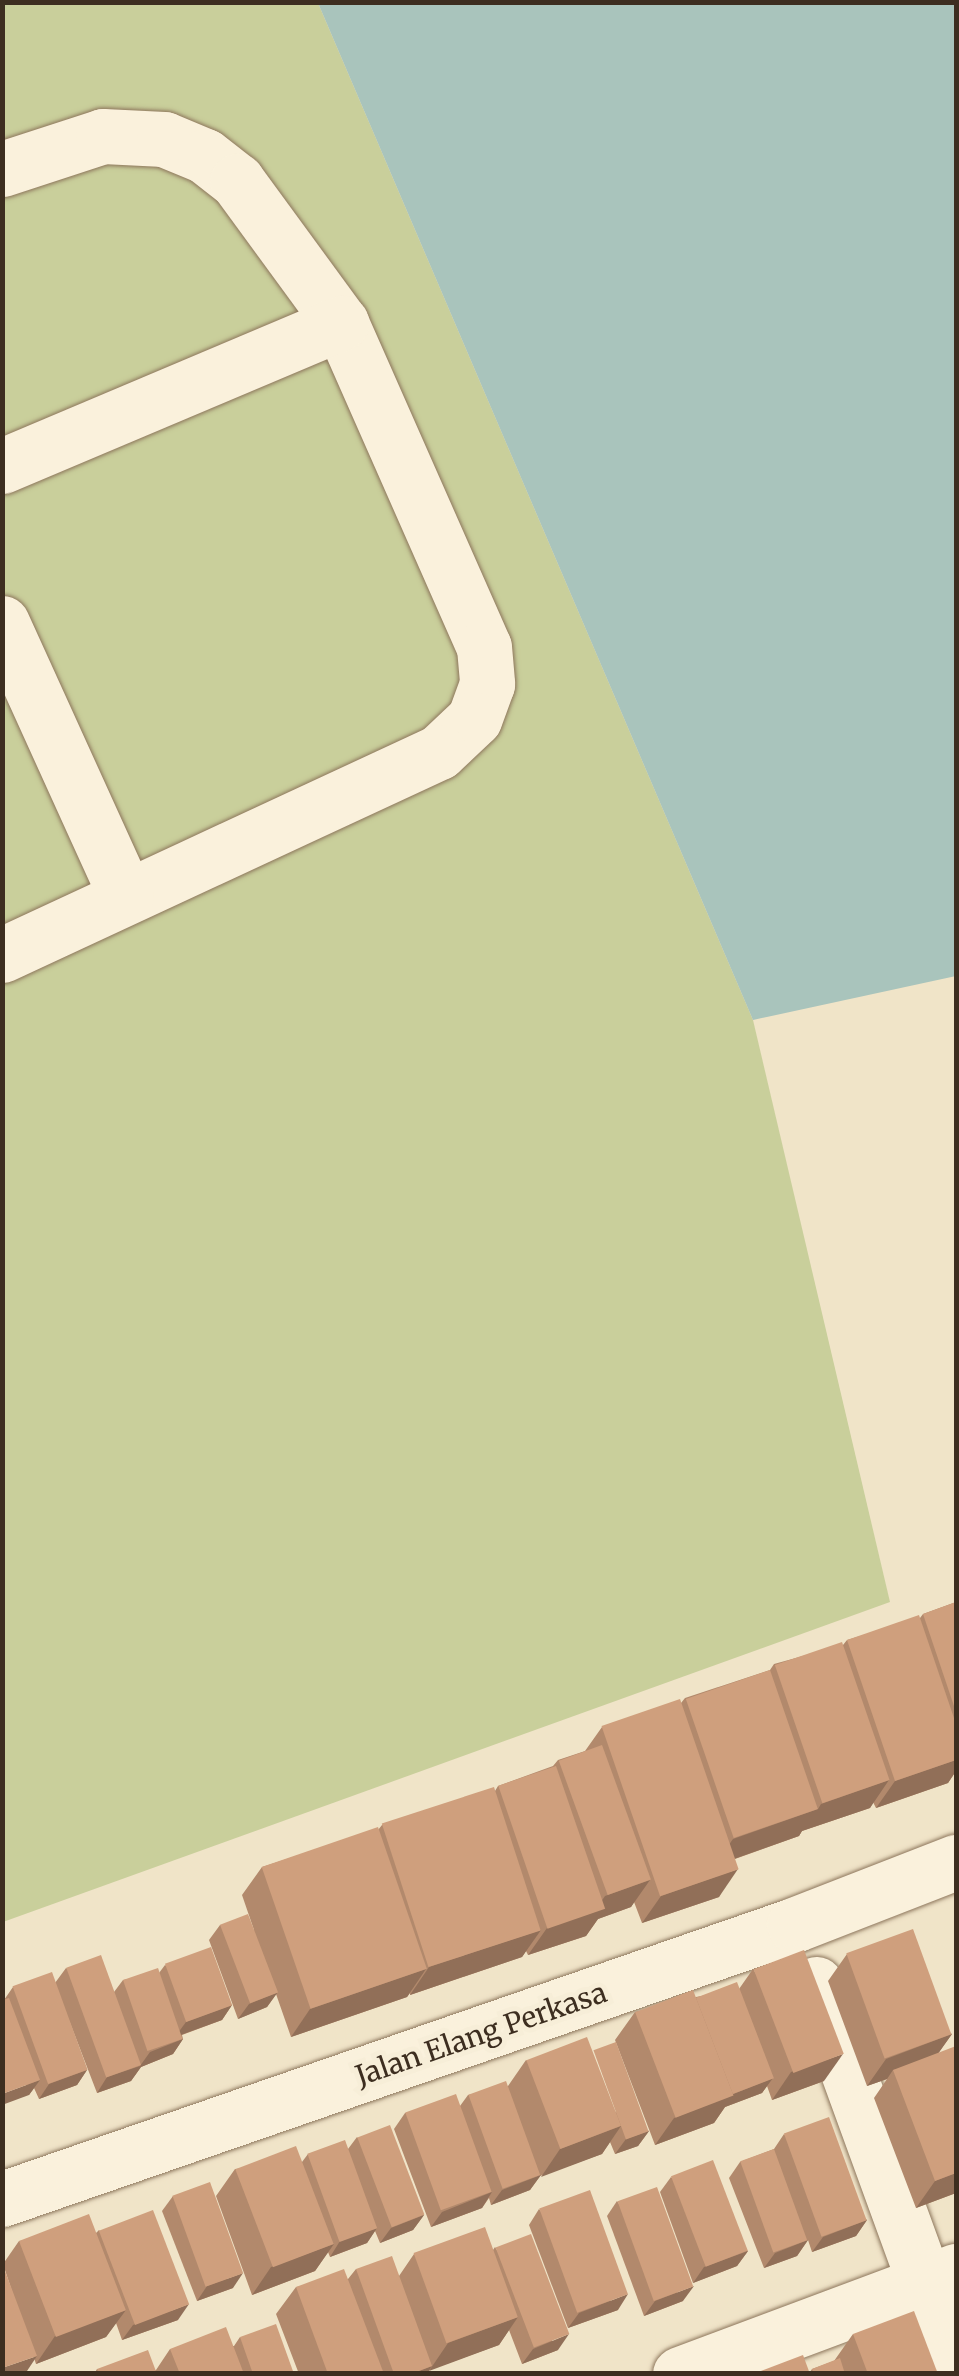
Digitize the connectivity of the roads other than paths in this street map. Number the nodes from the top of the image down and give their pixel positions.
1 (2, 168) edge
2 (341, 323) junction
3 (2, 466) edge
4 (2, 623) edge
5 (126, 896) junction
6 (2, 955) edge
7 (956, 1862) edge
8 (794, 1925) junction
9 (2, 2199) edge
10 (941, 2276) edge
11 (956, 2369) edge
12 (680, 2374) edge

1 - 2 street
2 - 3 street
2 - 5 street
4 - 5 street
5 - 6 street
7 - 8 street, Jalan Elang Perkasa
8 - 9 street, Jalan Elang Perkasa
8 - 10 street
10 - 11 street
10 - 12 street

